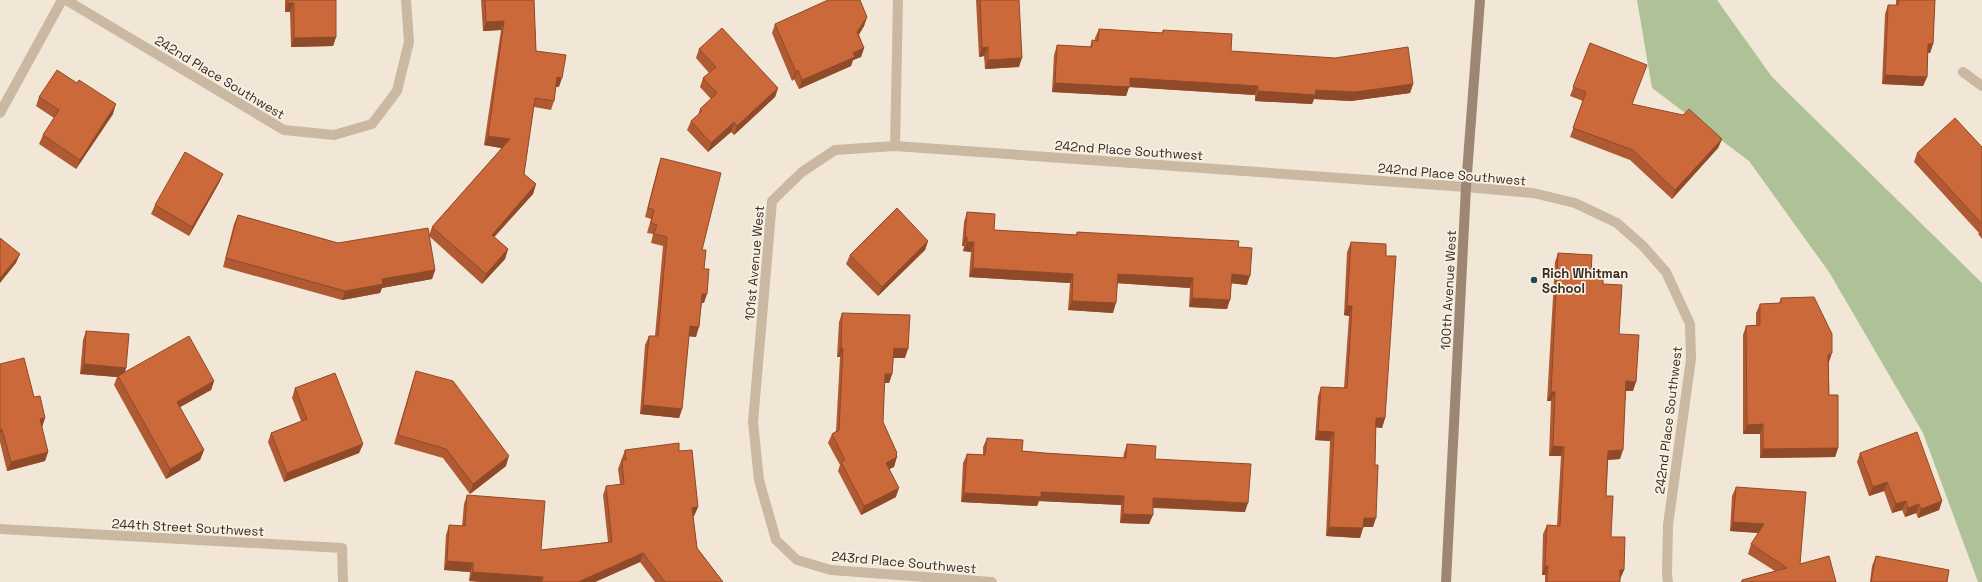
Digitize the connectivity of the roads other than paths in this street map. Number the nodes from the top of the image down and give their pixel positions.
1 (62, 0) edge
2 (66, 0) edge
3 (406, 0) edge
4 (898, 0) edge
5 (1480, 0) edge
6 (1963, 72) dead end
7 (1982, 86) edge
8 (0, 113) edge
9 (895, 146) junction
10 (1466, 187) junction
11 (0, 529) edge
12 (776, 540) joint
13 (343, 582) edge
14 (992, 582) edge
15 (1446, 582) edge
16 (1668, 582) edge

1 - 8 street
2 - 3 street, 242nd Place Southwest
4 - 9 street
5 - 10 main road, 100th Avenue West
6 - 7 street
9 - 10 street, 242nd Place Southwest
9 - 12 street, 101st Avenue West
10 - 15 main road, 100th Avenue West
10 - 16 street, 242nd Place Southwest
11 - 13 street, 244th Street Southwest
12 - 14 street, 243rd Place Southwest

